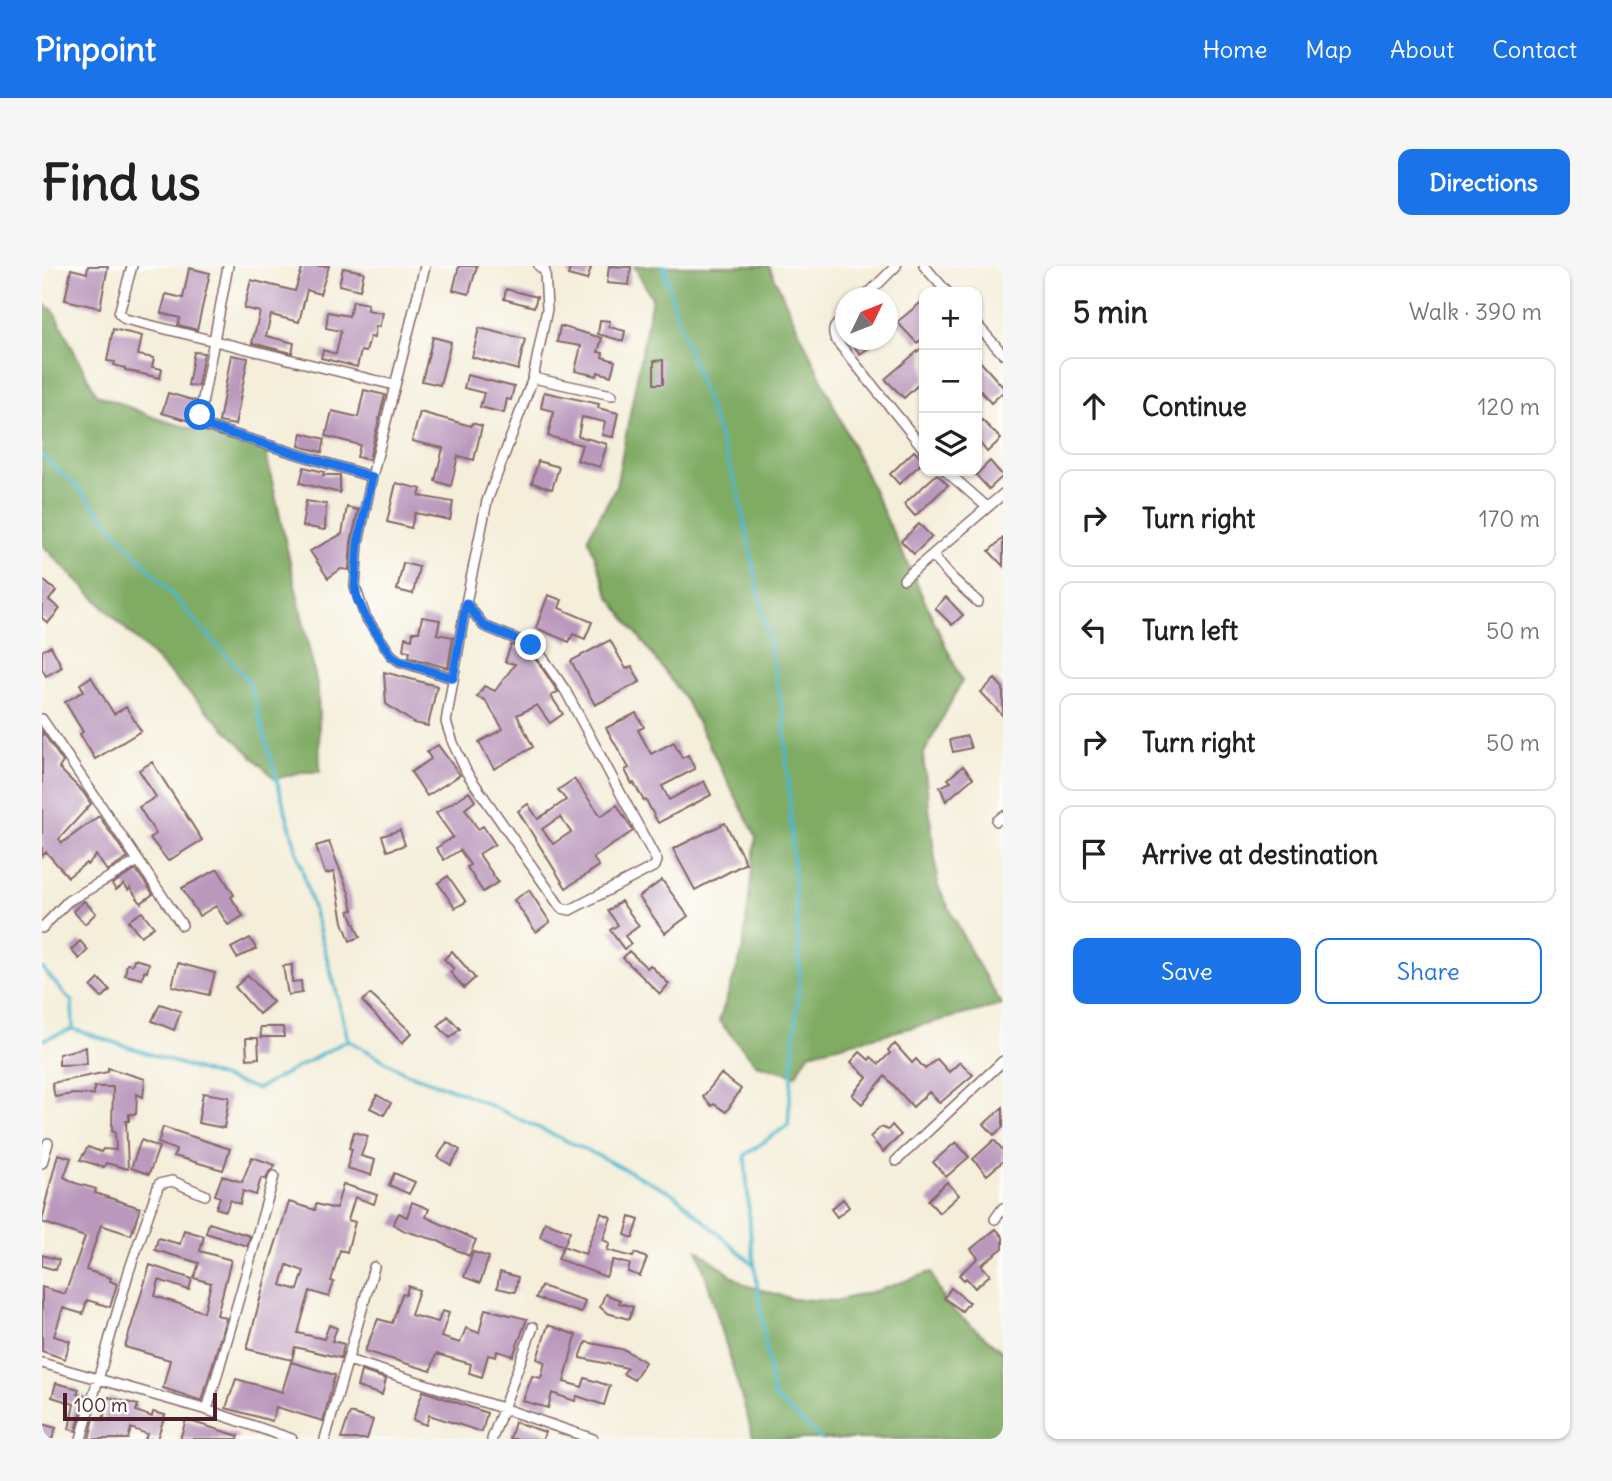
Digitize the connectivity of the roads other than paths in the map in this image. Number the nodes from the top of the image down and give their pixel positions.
1 (132, 266) edge
2 (228, 266) edge
3 (425, 266) edge
4 (539, 266) edge
5 (896, 266) edge
6 (924, 266) edge
7 (875, 287) edge
8 (943, 287) edge
9 (982, 331) edge
10 (213, 342) junction
11 (844, 350) edge
12 (1003, 354) edge
13 (533, 378) junction
14 (394, 385) junction
15 (612, 395) dead end
16 (919, 443) edge
17 (952, 476) edge
18 (372, 477) junction
19 (1003, 494) edge
20 (987, 507) junction
21 (932, 555) junction
22 (905, 579) dead end
23 (978, 602) dead end
24 (466, 603) junction
25 (453, 678) junction
26 (42, 719) edge
27 (138, 861) junction
28 (181, 925) dead end
29 (42, 928) edge
30 (1003, 1061) edge
31 (48, 1143) dead end
32 (896, 1161) dead end
33 (42, 1163) edge
34 (274, 1176) dead end
35 (205, 1195) dead end
36 (1003, 1208) edge
37 (995, 1219) dead end
38 (374, 1267) dead end
39 (533, 1327) dead end
40 (348, 1360) junction
41 (42, 1363) edge
42 (97, 1380) junction
43 (502, 1408) junction
44 (207, 1410) junction
45 (81, 1439) edge
46 (292, 1439) edge
47 (325, 1439) edge
48 (492, 1439) edge
49 (593, 1439) edge

1 - 10 street
2 - 10 street
3 - 14 street
4 - 13 street
5 - 7 street
6 - 8 street
9 - 12 street
10 - 14 street
10 - 18 street
11 - 16 street
13 - 15 street
13 - 24 street
14 - 18 street
17 - 20 street
18 - 25 street
19 - 20 street
20 - 21 street
21 - 22 street
21 - 23 street
24 - 25 street
24 - 25 street
26 - 27 street
27 - 28 street
27 - 29 street
30 - 32 street
31 - 33 street
34 - 44 street
35 - 42 street
36 - 37 street
38 - 40 street
39 - 43 street
40 - 43 street
40 - 47 street
41 - 42 street
42 - 44 street
42 - 45 street
43 - 48 street
43 - 49 street
44 - 46 street

